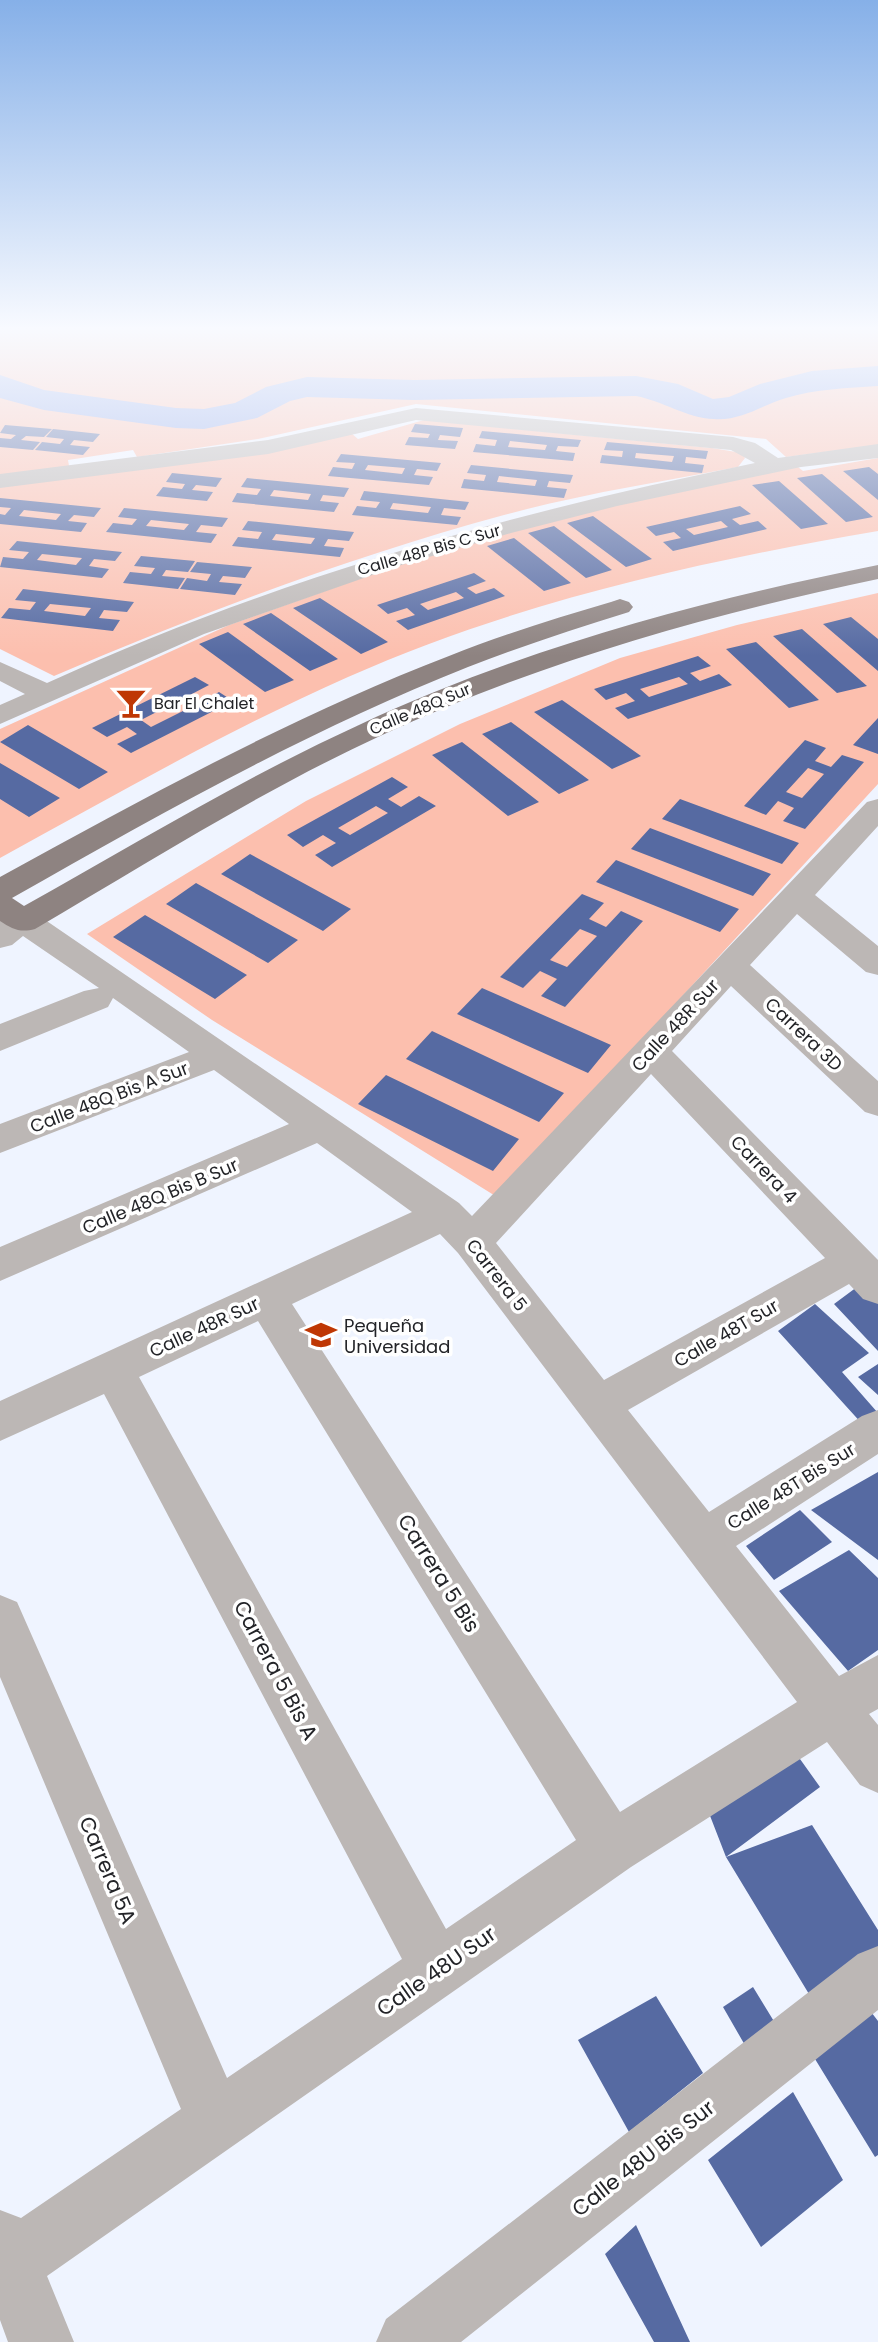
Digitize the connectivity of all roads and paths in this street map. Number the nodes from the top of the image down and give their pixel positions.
1 (310, 437) edge
2 (666, 437) edge
3 (878, 451) edge
4 (776, 467) junction
5 (0, 481) edge
6 (878, 549) edge
7 (779, 568) dead end
8 (878, 572) edge
9 (640, 602) dead end
10 (0, 670) edge
11 (47, 694) junction
12 (0, 716) edge
13 (872, 826) edge
14 (0, 891) edge
15 (795, 896) junction
16 (8, 921) edge
17 (878, 964) edge
18 (730, 966) junction
19 (96, 999) dead end
20 (0, 1038) edge
21 (650, 1051) junction
22 (218, 1055) junction
23 (878, 1102) edge
24 (320, 1126) junction
25 (0, 1139) edge
26 (459, 1228) junction
27 (0, 1265) edge
28 (866, 1274) edge
29 (266, 1298) junction
30 (113, 1370) junction
31 (598, 1405) junction
32 (0, 1422) edge
33 (878, 1430) edge
34 (704, 1541) junction
35 (0, 1619) edge
36 (855, 1694) edge
37 (878, 1767) edge
38 (612, 1848) junction
39 (438, 1970) junction
40 (878, 1974) edge
41 (216, 2122) junction
42 (3, 2258) edge
43 (41, 2342) edge
44 (409, 2342) edge

1 - 5 street
2 - 4 street
3 - 4 street, Calle 48P Bis C Sur
4 - 11 street, Calle 48P Bis C Sur
6 - 7 main road
8 - 16 main road, Calle 48Q Sur
9 - 14 main road, Calle 48Q Sur
10 - 11 street
11 - 12 street, Calle 48P Bis C Sur
13 - 15 street, Calle 48R Sur
15 - 17 street
15 - 18 street, Calle 48R Sur
16 - 22 street, Carrera 5
18 - 21 street, Calle 48R Sur
18 - 23 street, Carrera 3D
19 - 20 street
21 - 26 street, Calle 48R Sur
21 - 28 street, Carrera 4
22 - 24 street, Carrera 5
22 - 25 street, Calle 48Q Bis A Sur
24 - 26 street, Carrera 5
24 - 27 street, Calle 48Q Bis B Sur
26 - 29 street, Calle 48R Sur
26 - 31 street, Carrera 5
28 - 31 street, Calle 48T Sur
29 - 30 street, Calle 48R Sur
29 - 38 street, Carrera 5 Bis
30 - 32 street, Calle 48R Sur
30 - 39 street, Carrera 5 Bis A
31 - 34 street, Carrera 5
33 - 34 street, Calle 48T Bis Sur
34 - 36 street, Carrera 5
35 - 41 street, Carrera 5A
36 - 37 street, Carrera 5
36 - 38 street, Calle 48U Sur
38 - 39 street, Calle 48U Sur
39 - 41 street, Calle 48U Sur
40 - 44 street, Calle 48U Bis Sur
41 - 42 street, Calle 48U Sur
42 - 43 street

